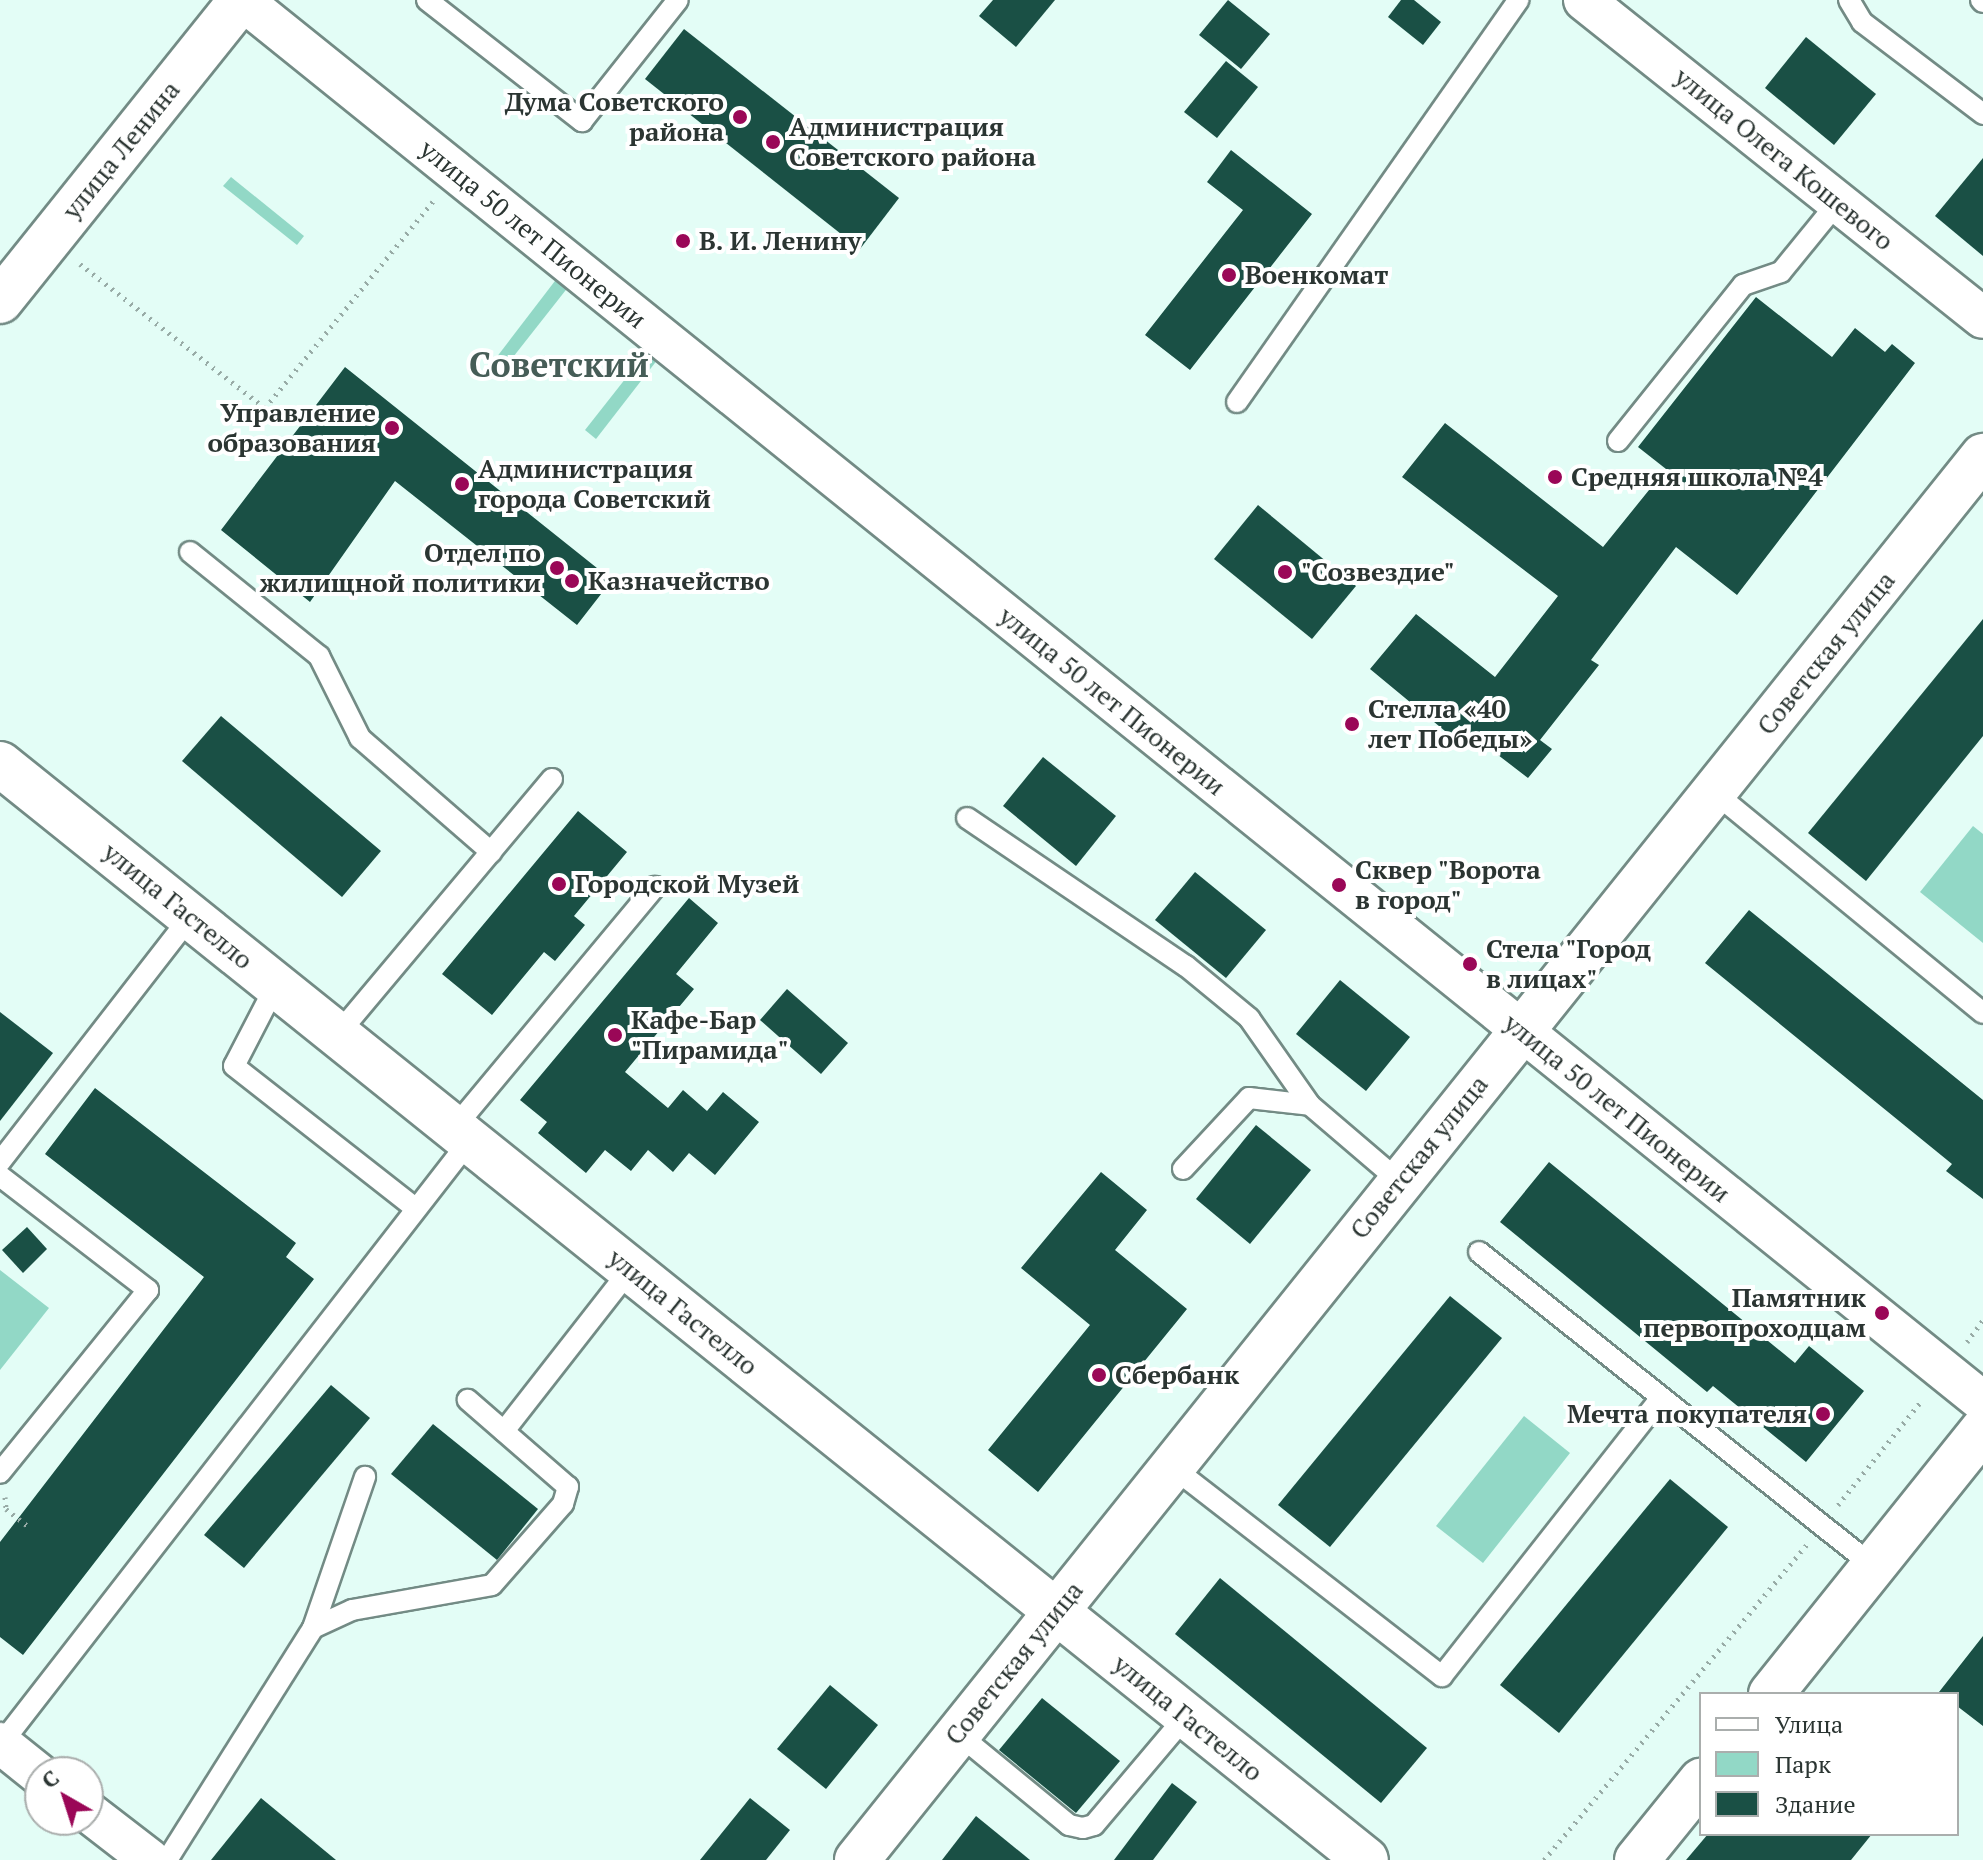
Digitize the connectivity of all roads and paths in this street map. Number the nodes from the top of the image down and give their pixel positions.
1 (242, 0) edge
2 (427, 0) edge
3 (678, 0) edge
4 (1519, 0) edge
5 (1584, 0) edge
6 (1849, 0) edge
7 (1983, 114) edge
8 (456, 172) junction
9 (1838, 202) junction
10 (48, 241) junction
11 (4, 288) edge
12 (1983, 318) edge
13 (1237, 402) dead end
14 (1618, 441) dead end
15 (1981, 463) edge
16 (190, 552) dead end
17 (0, 764) edge
18 (552, 779) dead end
19 (1714, 792) junction
20 (967, 818) dead end
21 (491, 852) junction
22 (655, 887) dead end
23 (191, 916) junction
24 (276, 985) junction
25 (1981, 1008) edge
26 (1522, 1032) junction
27 (338, 1034) junction
28 (1310, 1105) junction
29 (462, 1134) junction
30 (0, 1162) edge
31 (1183, 1169) dead end
32 (0, 1176) edge
33 (1399, 1181) junction
34 (415, 1208) junction
35 (1479, 1252) dead end
36 (630, 1270) junction
37 (1983, 1320) edge
38 (1945, 1371) junction
39 (1661, 1398) junction
40 (468, 1400) dead end
41 (1983, 1402) edge
42 (1983, 1429) edge
43 (504, 1431) junction
44 (1171, 1466) junction
45 (2, 1474) edge
46 (365, 1477) dead end
47 (1822, 1526) junction
48 (29, 1527) dead end
49 (1873, 1566) junction
50 (1055, 1611) junction
51 (313, 1628) junction
52 (1773, 1692) edge
53 (1186, 1716) junction
54 (957, 1733) junction
55 (0, 1744) edge
56 (24, 1763) edge
57 (1699, 1783) edge
58 (104, 1824) edge
59 (150, 1860) edge
60 (167, 1860) edge
61 (857, 1860) edge
62 (1366, 1860) edge
63 (1544, 1860) edge
64 (1637, 1860) edge

1 - 8 street, улица 50 лет Пионерии
1 - 10 main road, улица Ленина
2 - 3 lane
4 - 13 lane
5 - 9 street, улица Олега Кошевого
6 - 7 lane
8 - 10 path
8 - 26 street, улица 50 лет Пионерии
9 - 12 street, улица Олега Кошевого
9 - 14 lane
10 - 11 main road, улица Ленина
15 - 19 main road, Советская улица
16 - 21 lane
17 - 23 main road, улица Гастелло
18 - 21 lane
19 - 25 lane
19 - 26 main road, Советская улица
20 - 28 lane
21 - 27 lane
22 - 29 lane
23 - 24 main road, улица Гастелло
23 - 30 lane
24 - 27 main road, улица Гастелло
24 - 34 lane
26 - 33 main road, Советская улица
26 - 38 street, улица 50 лет Пионерии
27 - 29 main road, улица Гастелло
28 - 31 lane
28 - 33 lane
29 - 34 lane
29 - 36 main road, улица Гастелло
32 - 45 lane
33 - 44 main road, Советская улица
34 - 55 lane
35 - 39 lane
36 - 43 lane
36 - 50 main road, улица Гастелло
37 - 38 path
38 - 41 street, улица 50 лет Пионерии
38 - 47 path
39 - 44 lane
39 - 47 lane
40 - 43 lane
42 - 49 main road
43 - 51 lane
44 - 50 main road, Советская улица
45 - 48 path
46 - 51 lane
47 - 49 lane
47 - 63 path
49 - 52 main road
50 - 53 main road, улица Гастелло
50 - 54 main road, Советская улица
51 - 60 lane
53 - 54 lane
53 - 62 main road, улица Гастелло
54 - 61 main road, Советская улица
55 - 56 street
57 - 64 main road
58 - 59 street

